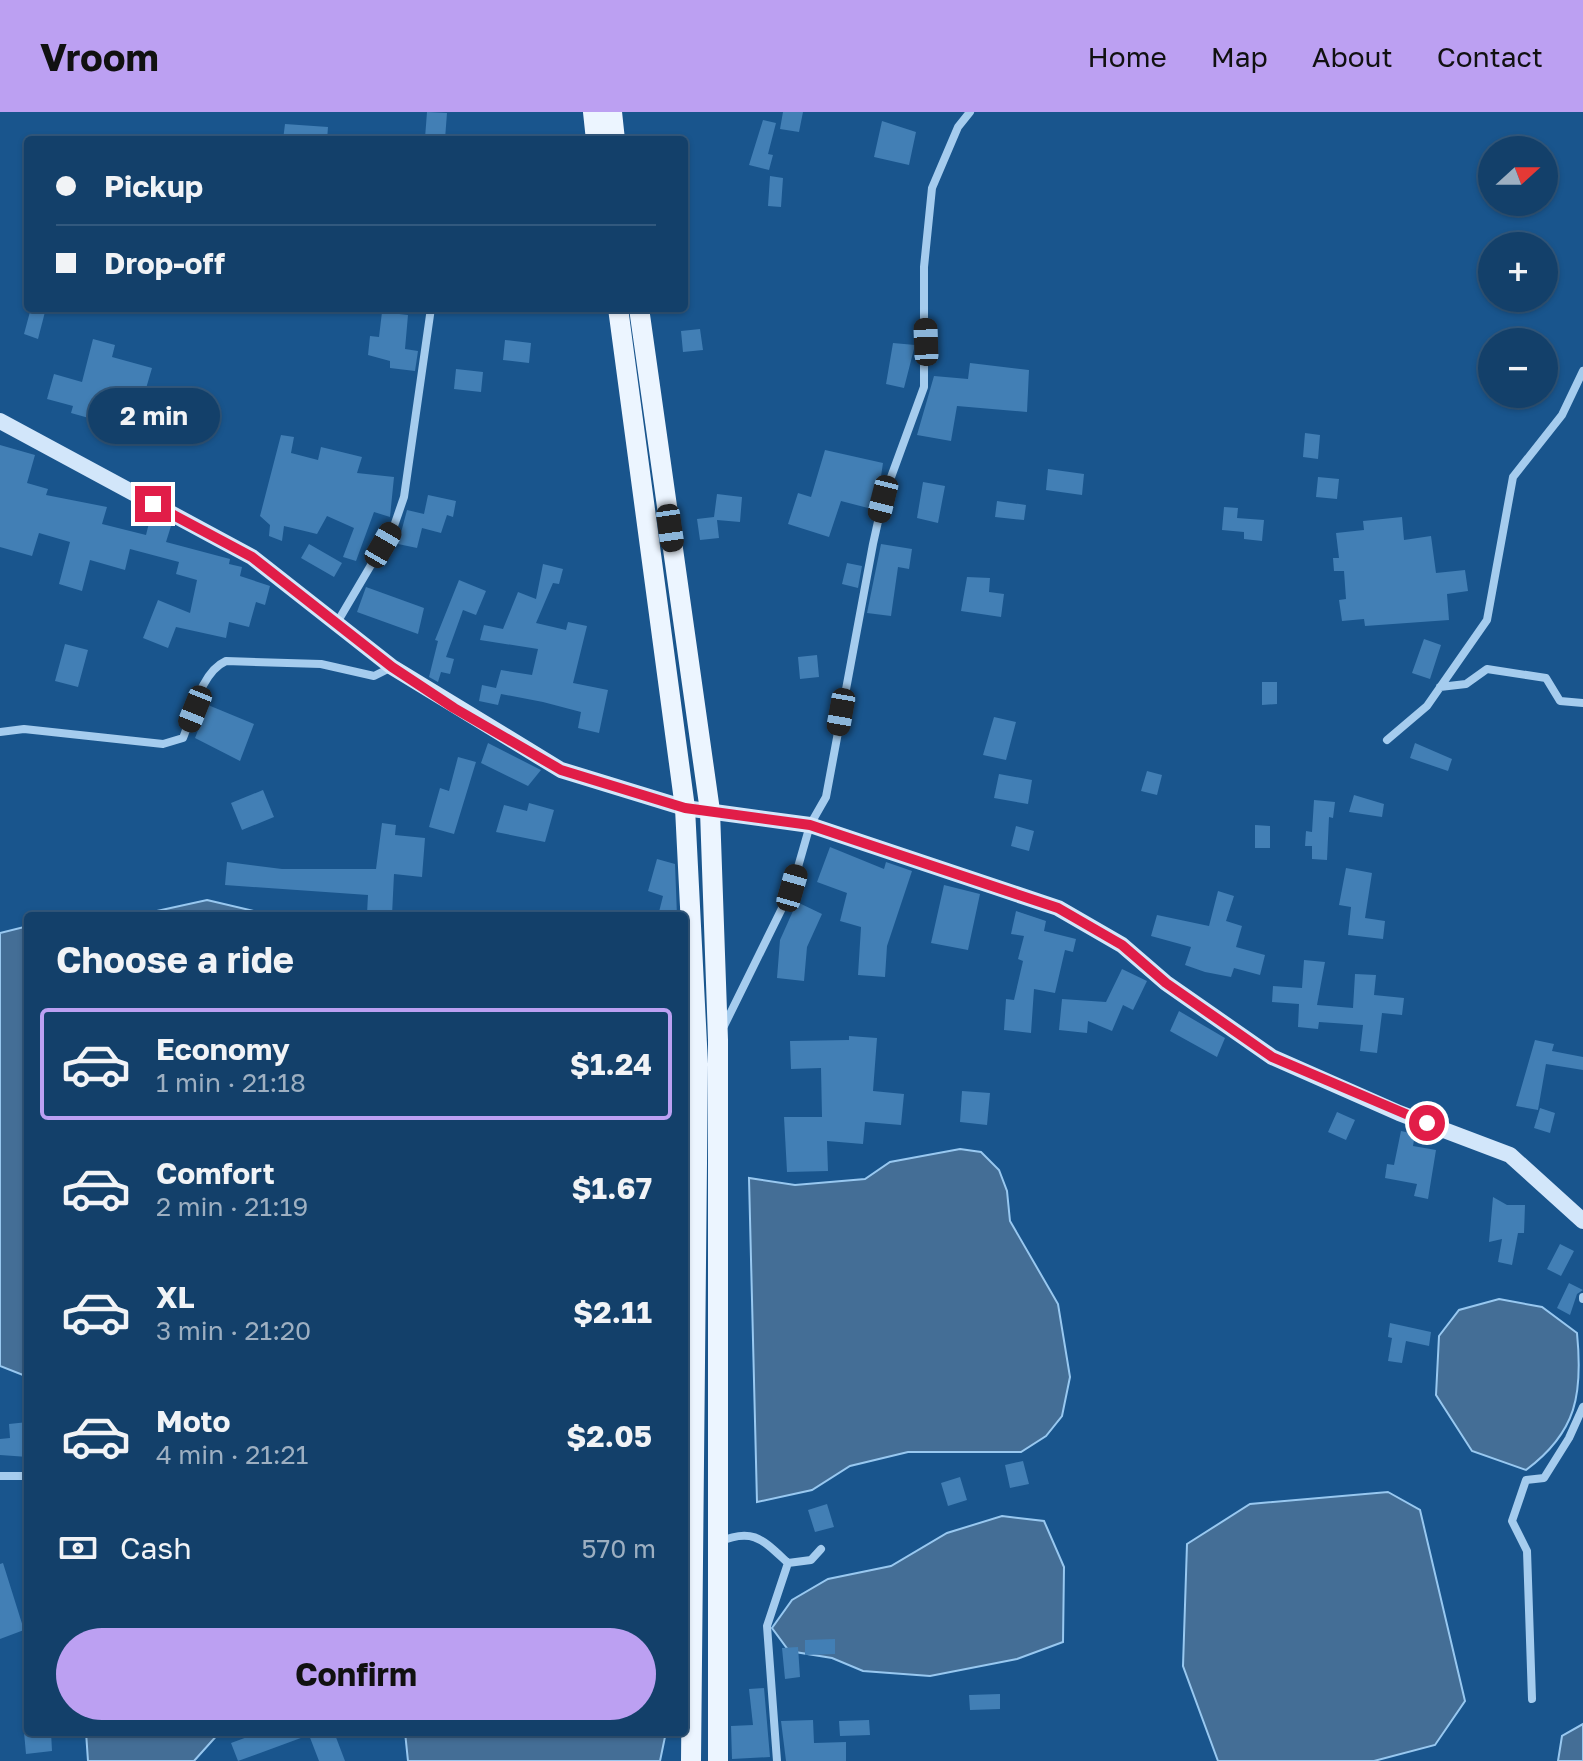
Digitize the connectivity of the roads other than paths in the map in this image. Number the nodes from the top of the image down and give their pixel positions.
1 (593, 112) edge
2 (612, 112) edge
3 (970, 112) edge
4 (596, 136) edge
5 (615, 136) edge
6 (430, 312) edge
7 (619, 312) edge
8 (640, 312) edge
9 (1583, 371) edge
10 (0, 421) edge
11 (338, 621) junction
12 (392, 667) junction
13 (1440, 687) junction
14 (1583, 703) edge
15 (0, 732) edge
16 (1387, 740) dead end
17 (685, 808) junction
18 (710, 811) junction
19 (810, 825) junction
20 (718, 1040) junction
21 (718, 1098) junction
22 (690, 1109) edge
23 (1583, 1221) edge
24 (1583, 1407) edge
25 (0, 1476) edge
26 (24, 1476) edge
27 (688, 1521) edge
28 (717, 1542) junction
29 (821, 1549) dead end
30 (788, 1563) junction
31 (1532, 1699) dead end
32 (691, 1761) edge
33 (718, 1761) edge
34 (777, 1761) edge

1 - 4 main road
2 - 5 main road
3 - 19 street
6 - 11 street
7 - 17 main road
8 - 18 main road
9 - 13 street
10 - 11 main road
11 - 12 main road
12 - 15 street
12 - 17 main road
13 - 14 street
13 - 16 street
17 - 18 main road
17 - 22 main road
18 - 19 main road
18 - 20 main road
19 - 20 street
19 - 23 main road
20 - 21 main road
21 - 22 street
21 - 28 main road
22 - 27 main road
24 - 31 street
25 - 26 street
27 - 32 main road
28 - 30 street
28 - 33 main road
29 - 30 street
30 - 34 street

